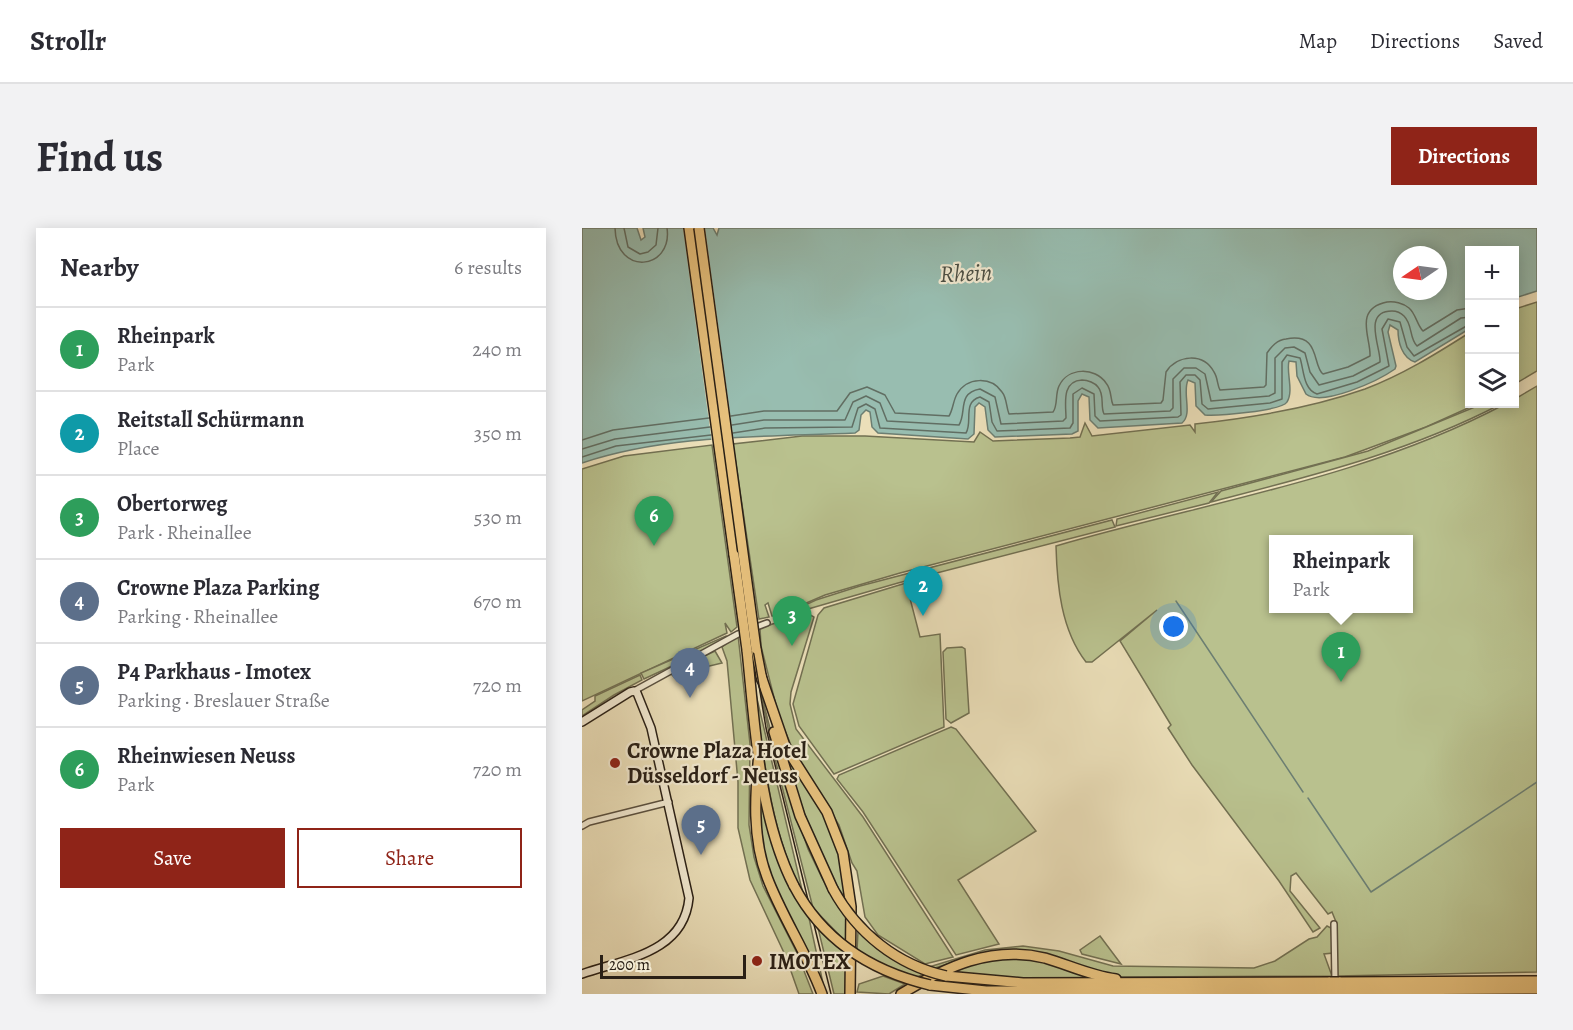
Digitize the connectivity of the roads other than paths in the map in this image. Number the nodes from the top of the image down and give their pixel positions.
1 (689, 228) edge
2 (699, 228) edge
3 (767, 623) dead end
4 (751, 649) junction
5 (761, 676) junction
6 (634, 691) junction
7 (582, 722) edge
8 (759, 753) junction
9 (669, 802) junction
10 (582, 826) edge
11 (1334, 924) dead end
12 (582, 974) edge
13 (1537, 981) edge
14 (850, 983) junction
15 (1139, 983) junction
16 (1335, 988) edge
17 (1537, 988) edge
18 (821, 993) edge
19 (1125, 993) edge
20 (850, 994) edge
21 (855, 994) edge
22 (901, 994) edge

1 - 4 highway, bridge
2 - 4 highway, bridge
3 - 6 street
4 - 5 highway
4 - 8 highway
5 - 14 highway
5 - 15 highway, bridge
6 - 7 street
6 - 9 street
8 - 18 highway
8 - 19 highway, bridge
9 - 10 street
9 - 12 street
11 - 16 street
13 - 16 highway
14 - 20 highway
14 - 21 highway
15 - 16 highway
15 - 22 highway
16 - 17 highway
16 - 19 highway

